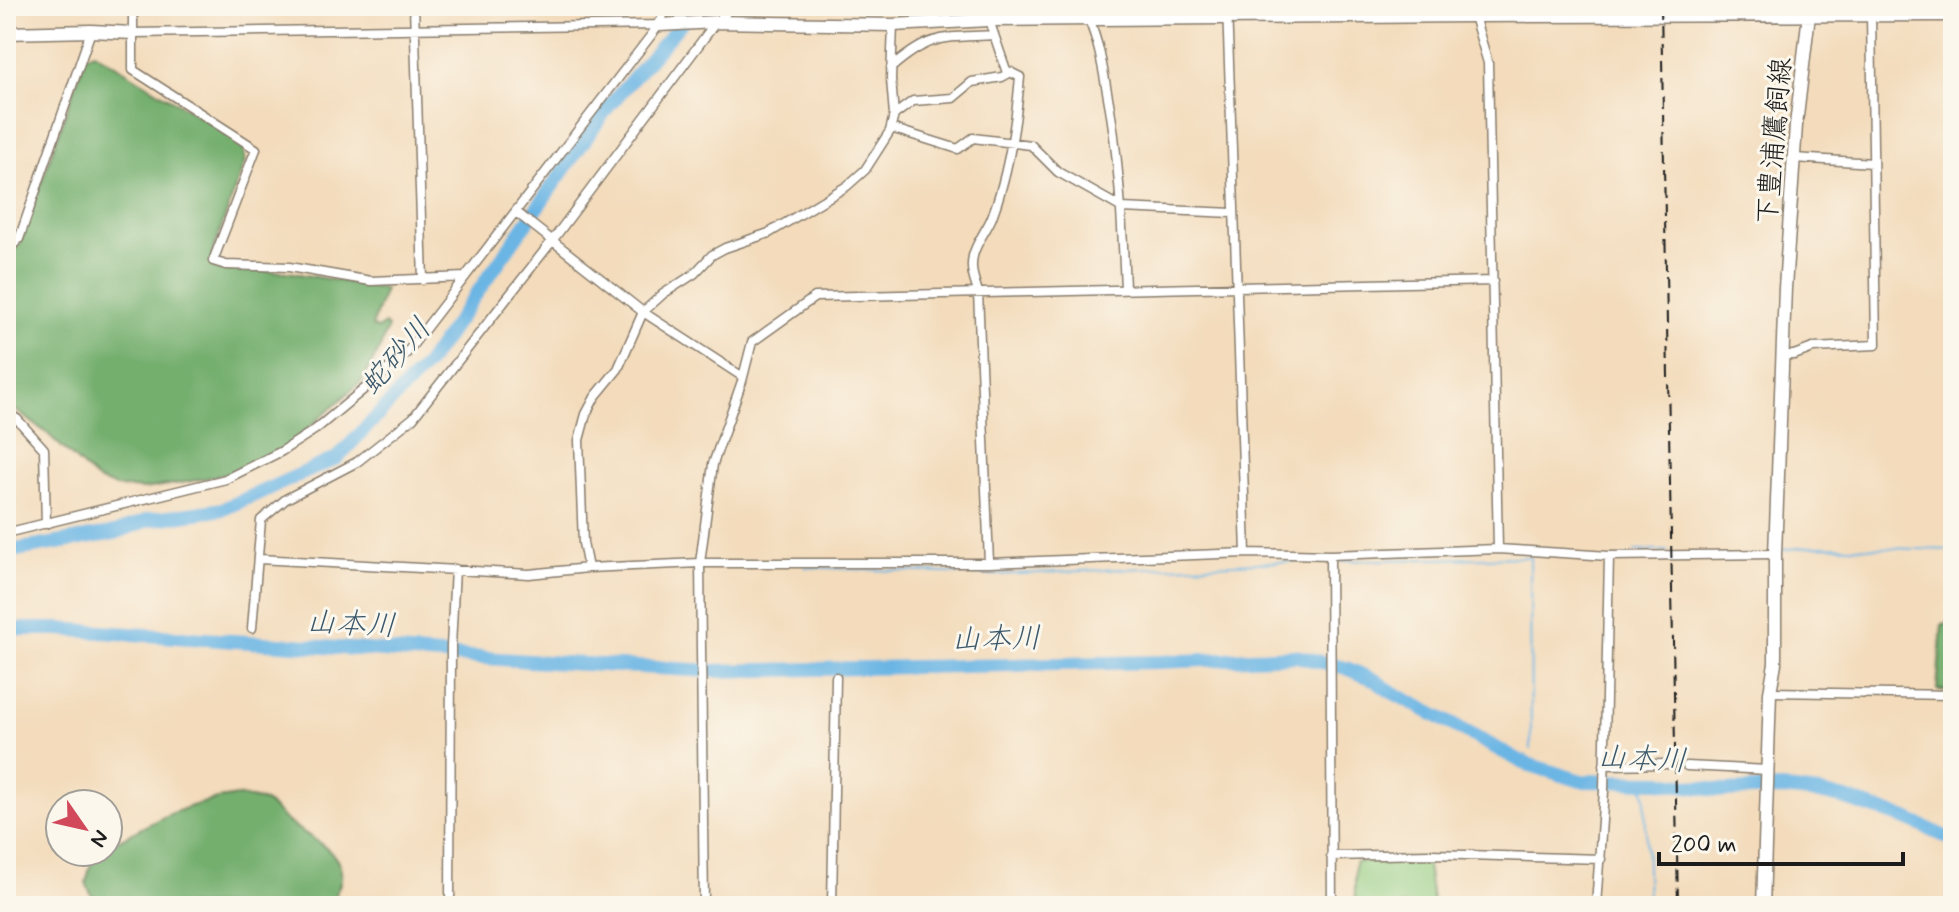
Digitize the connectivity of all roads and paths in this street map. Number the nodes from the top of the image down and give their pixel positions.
1 (133, 6) edge
2 (414, 6) edge
3 (667, 6) edge
4 (733, 6) edge
5 (949, 6) edge
6 (1021, 6) edge
7 (1809, 10) edge
8 (1471, 11) edge
9 (1227, 12) edge
10 (1949, 12) edge
11 (1871, 14) junction
12 (989, 20) junction
13 (1020, 20) junction
14 (1089, 20) junction
15 (716, 22) junction
16 (949, 22) junction
17 (659, 25) junction
18 (893, 25) junction
19 (415, 27) junction
20 (91, 31) junction
21 (6, 33) edge
22 (133, 33) junction
23 (994, 35) junction
24 (937, 38) junction
25 (891, 68) junction
26 (1011, 72) junction
27 (894, 115) junction
28 (891, 128) junction
29 (1011, 143) junction
30 (1794, 158) junction
31 (1873, 163) junction
32 (1122, 208) junction
33 (516, 212) junction
34 (1233, 213) junction
35 (552, 241) junction
36 (6, 252) edge
37 (465, 277) junction
38 (423, 280) junction
39 (1493, 281) junction
40 (1125, 288) junction
41 (1237, 288) junction
42 (978, 292) junction
43 (643, 312) junction
44 (1782, 355) junction
45 (743, 377) junction
46 (6, 412) edge
47 (46, 524) junction
48 (6, 533) edge
49 (1498, 549) junction
50 (1246, 553) junction
51 (1775, 554) junction
52 (1330, 555) junction
53 (1609, 556) junction
54 (259, 559) junction
55 (700, 563) junction
56 (989, 563) junction
57 (588, 568) junction
58 (455, 569) junction
59 (252, 628) dead end
60 (836, 677) dead end
61 (1770, 692) junction
62 (1953, 695) edge
63 (1669, 764) tunnel mouth
64 (1687, 766) tunnel mouth
65 (1604, 767) junction
66 (1767, 774) junction
67 (1331, 856) junction
68 (1601, 859) junction
69 (450, 906) edge
70 (704, 906) edge
71 (832, 906) edge
72 (1332, 906) edge
73 (1596, 906) edge
74 (1763, 906) edge

1 - 22 street
2 - 19 street
3 - 17 street
4 - 15 street
5 - 16 main road
6 - 13 street
7 - 8 main road, 下豊浦鷹飼線
7 - 11 main road
7 - 30 main road, 下豊浦鷹飼線
8 - 9 main road, 下豊浦鷹飼線
8 - 39 street
9 - 14 main road, 下豊浦鷹飼線
9 - 34 street
10 - 11 main road
11 - 31 street
12 - 13 main road, 下豊浦鷹飼線
12 - 16 main road, 下豊浦鷹飼線
12 - 23 street
13 - 14 main road, 下豊浦鷹飼線
14 - 32 street
15 - 17 main road, 下豊浦鷹飼線
15 - 18 main road, 下豊浦鷹飼線
15 - 35 street
16 - 18 main road, 下豊浦鷹飼線
16 - 24 street
17 - 19 street
17 - 33 street
18 - 25 street
19 - 22 street
19 - 38 street
20 - 21 main road
20 - 22 main road
20 - 36 street
22 - 38 street
23 - 24 street
23 - 26 street
24 - 25 street
25 - 27 street
26 - 27 street
26 - 29 street
27 - 28 street
28 - 29 street
28 - 43 street
29 - 32 street
29 - 42 street
30 - 31 street
30 - 44 main road, 下豊浦鷹飼線
31 - 44 street
32 - 34 street
32 - 40 street
33 - 35 street
33 - 37 street
34 - 41 street
35 - 43 street
35 - 54 street
37 - 38 street
37 - 47 street
39 - 41 street
39 - 49 street
40 - 41 street
40 - 42 street
41 - 50 street
42 - 45 street
42 - 56 street
43 - 45 street
43 - 57 street
44 - 51 main road, 下豊浦鷹飼線
45 - 55 street
46 - 47 street
47 - 48 street
49 - 52 street
49 - 53 street
50 - 52 street
50 - 56 street
51 - 53 street
51 - 61 main road, 下豊浦鷹飼線
52 - 67 street
53 - 65 street
54 - 58 street
54 - 59 street
55 - 56 street
55 - 57 street
55 - 70 street
57 - 58 street
58 - 69 street
60 - 71 street
61 - 62 street
61 - 66 main road, 下豊浦鷹飼線
63 - 65 street
64 - 66 street
65 - 68 street
66 - 74 main road, 下豊浦鷹飼線
67 - 68 street
67 - 72 street
68 - 73 street

